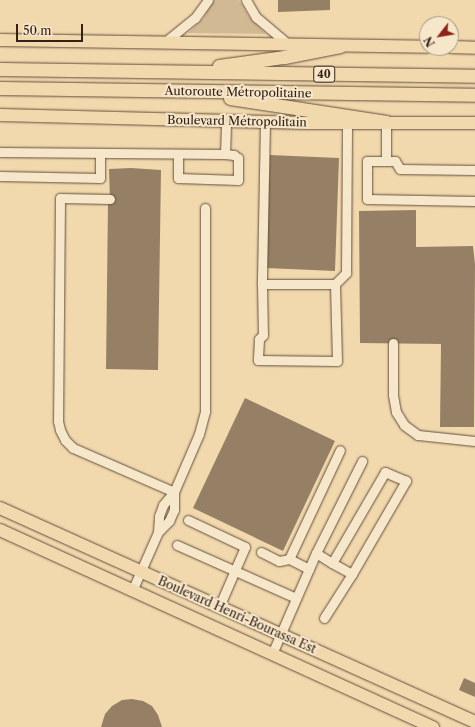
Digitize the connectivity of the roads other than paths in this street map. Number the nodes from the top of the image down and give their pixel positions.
1 (208, 0) edge
2 (246, 0) edge
3 (0, 40) edge
4 (165, 42) junction
5 (288, 44) junction
6 (340, 46) junction
7 (419, 47) edge
8 (459, 47) edge
9 (475, 48) edge
10 (0, 69) edge
11 (173, 72) junction
12 (475, 76) edge
13 (0, 88) edge
14 (177, 91) junction
15 (475, 95) edge
16 (3, 117) edge
17 (226, 121) junction
18 (264, 122) junction
19 (347, 122) junction
20 (386, 122) junction
21 (475, 123) edge
22 (0, 152) edge
23 (100, 153) junction
24 (178, 154) junction
25 (225, 154) junction
26 (386, 161) junction
27 (475, 170) edge
28 (0, 176) edge
29 (110, 199) dead end
30 (475, 201) edge
31 (205, 208) dead end
32 (262, 284) junction
33 (335, 284) junction
34 (393, 343) dead end
35 (475, 441) edge
36 (340, 450) dead end
37 (362, 461) dead end
38 (174, 492) junction
39 (0, 508) edge
40 (188, 520) dead end
41 (0, 530) edge
42 (178, 545) dead end
43 (261, 552) dead end
44 (316, 553) junction
45 (289, 559) junction
46 (332, 563) junction
47 (309, 569) junction
48 (235, 570) junction
49 (140, 572) junction
50 (352, 574) junction
51 (132, 590) junction
52 (296, 598) junction
53 (219, 607) junction
54 (324, 618) dead end
55 (280, 634) junction
56 (272, 654) junction
57 (475, 722) edge
58 (433, 727) edge

1 - 4 street
2 - 5 street
3 - 4 main road
4 - 5 main road
5 - 6 main road
6 - 7 main road
6 - 11 highway
8 - 9 main road
10 - 11 highway, Autoroute Métropolitaine / 40
11 - 12 highway, Autoroute Métropolitaine / 40
13 - 14 highway, Autoroute Métropolitaine / 40
14 - 15 highway, Autoroute Métropolitaine / 40
14 - 20 highway
16 - 17 main road, Boulevard Métropolitain
17 - 18 main road, Boulevard Métropolitain
17 - 25 street
18 - 19 main road, Boulevard Métropolitain
18 - 32 street
19 - 20 main road, Boulevard Métropolitain
19 - 33 street
20 - 21 main road, Boulevard Métropolitain
20 - 26 street
22 - 23 street
23 - 24 street
23 - 28 street
24 - 25 street
24 - 25 street
26 - 27 street
26 - 30 street
29 - 38 street
31 - 38 street
32 - 33 street
32 - 33 street
34 - 35 street
36 - 45 street
37 - 44 street
38 - 49 street
39 - 49 main road, Boulevard Henri-Bourassa Est
40 - 48 street
41 - 51 main road, Boulevard Henri-Bourassa Est
42 - 48 street
43 - 45 street
44 - 46 street
44 - 47 street
45 - 47 street
46 - 50 street
46 - 50 street
47 - 52 street
48 - 52 street
48 - 53 street
49 - 51 street
49 - 53 main road, Boulevard Henri-Bourassa Est
50 - 54 street
51 - 56 main road, Boulevard Henri-Bourassa Est
52 - 55 street
53 - 55 main road, Boulevard Henri-Bourassa Est
55 - 56 street
55 - 57 main road, Boulevard Henri-Bourassa Est
56 - 58 main road, Boulevard Henri-Bourassa Est

